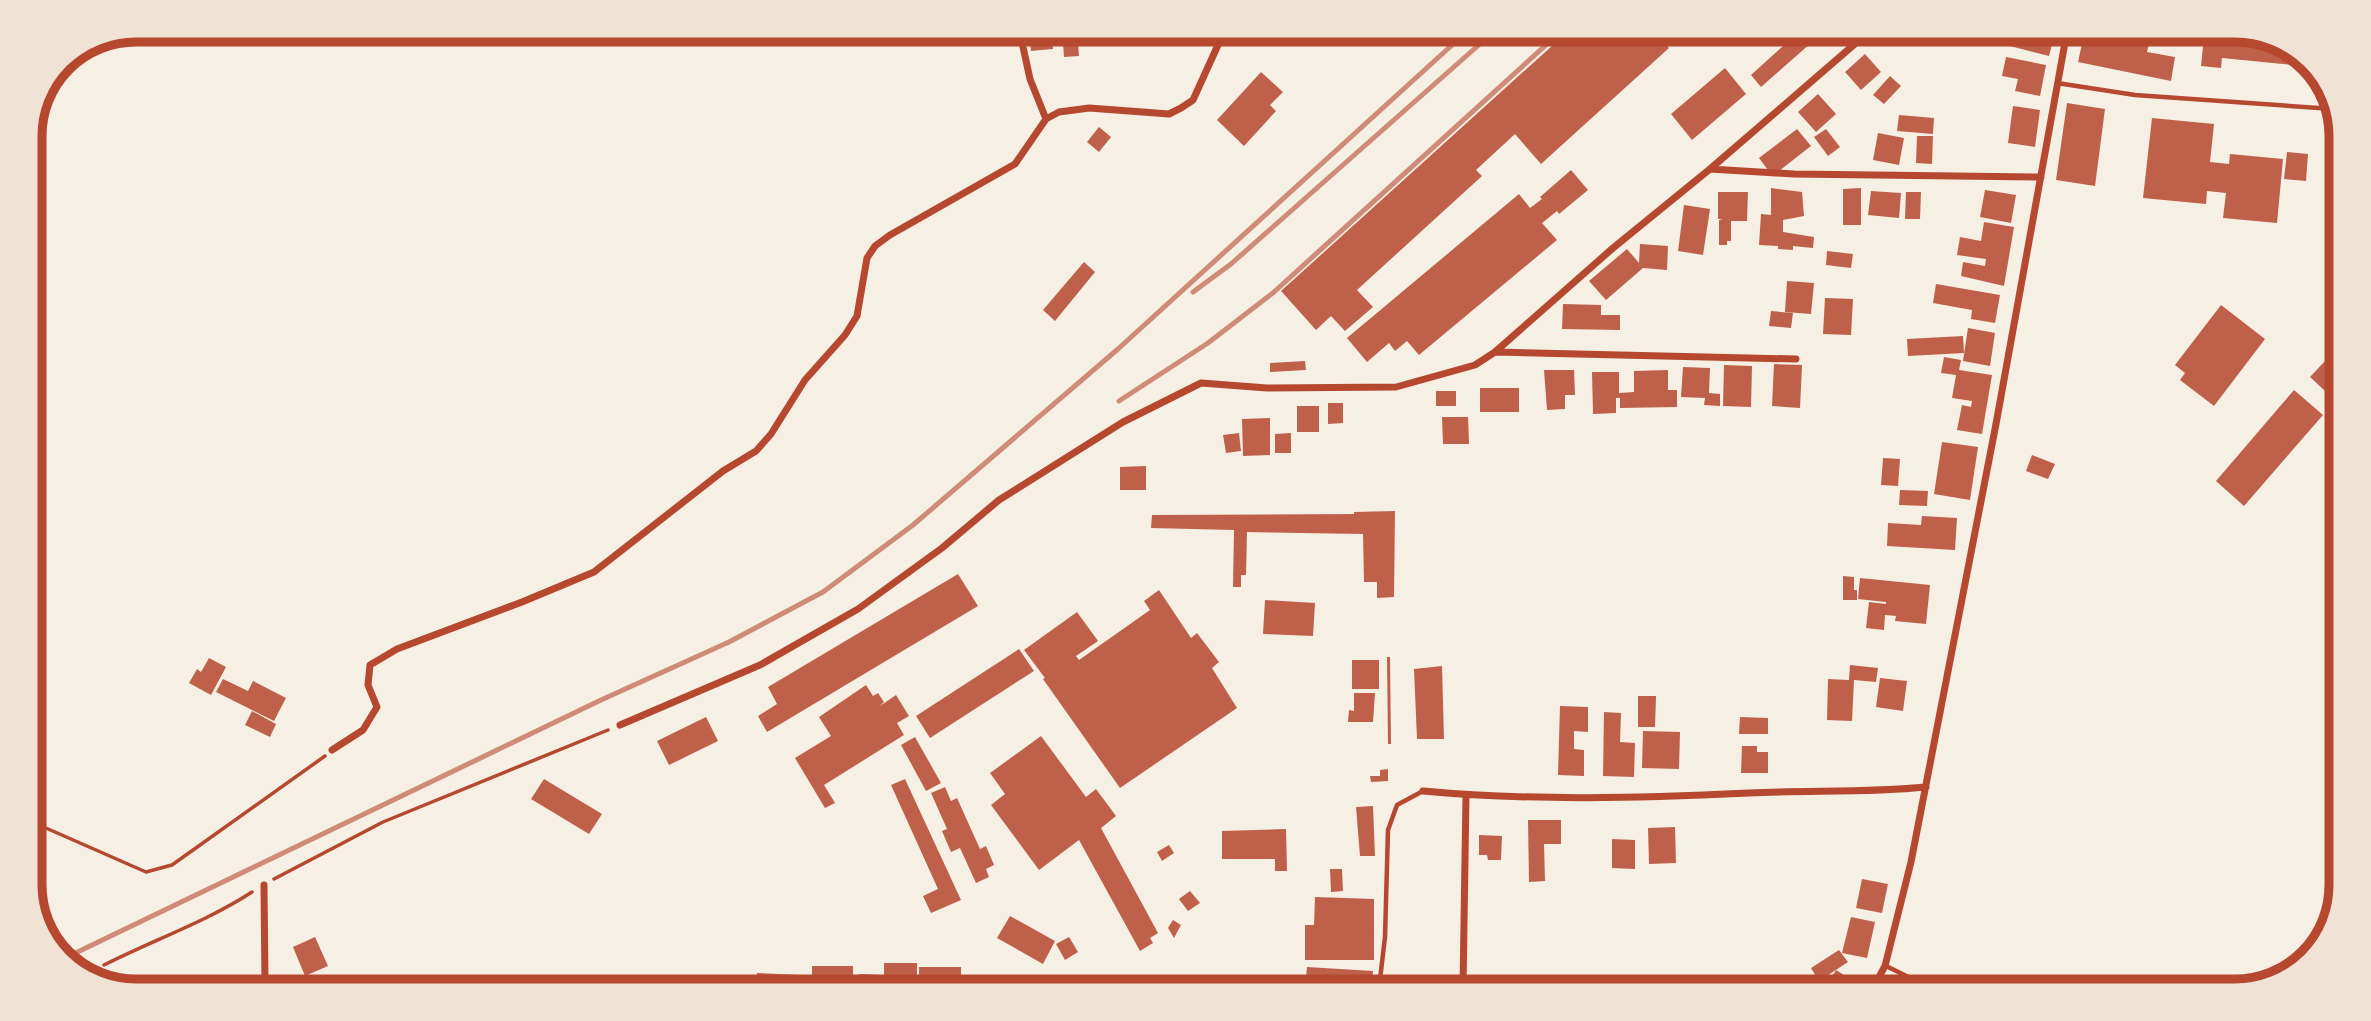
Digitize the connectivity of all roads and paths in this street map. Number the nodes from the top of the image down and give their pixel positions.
1 (1022, 42) edge
2 (1219, 42) edge
3 (1857, 42) edge
4 (2065, 42) edge
5 (2057, 83) junction
6 (2325, 108) edge
7 (1046, 119) junction
8 (1710, 169) junction
9 (2041, 177) junction
10 (1495, 352) junction
11 (1796, 359) dead end
12 (620, 725) joint
13 (332, 750) joint
14 (1926, 786) junction
15 (1423, 792) joint
16 (1466, 795) junction
17 (42, 826) edge
18 (264, 885) junction
19 (104, 965) dead end
20 (1885, 966) junction
21 (265, 979) edge
22 (1380, 979) edge
23 (1463, 979) edge
24 (1878, 979) edge
25 (1912, 979) edge

1 - 7 street
2 - 7 street
3 - 8 street
4 - 5 street
5 - 6 lane
5 - 9 street
7 - 13 street
8 - 9 street
8 - 10 street
9 - 14 street
10 - 11 street
10 - 12 street
12 - 18 path
13 - 17 path
14 - 16 street
14 - 20 street
15 - 16 street
15 - 22 lane
16 - 23 street
18 - 19 path
18 - 21 street
20 - 24 street
20 - 25 lane

